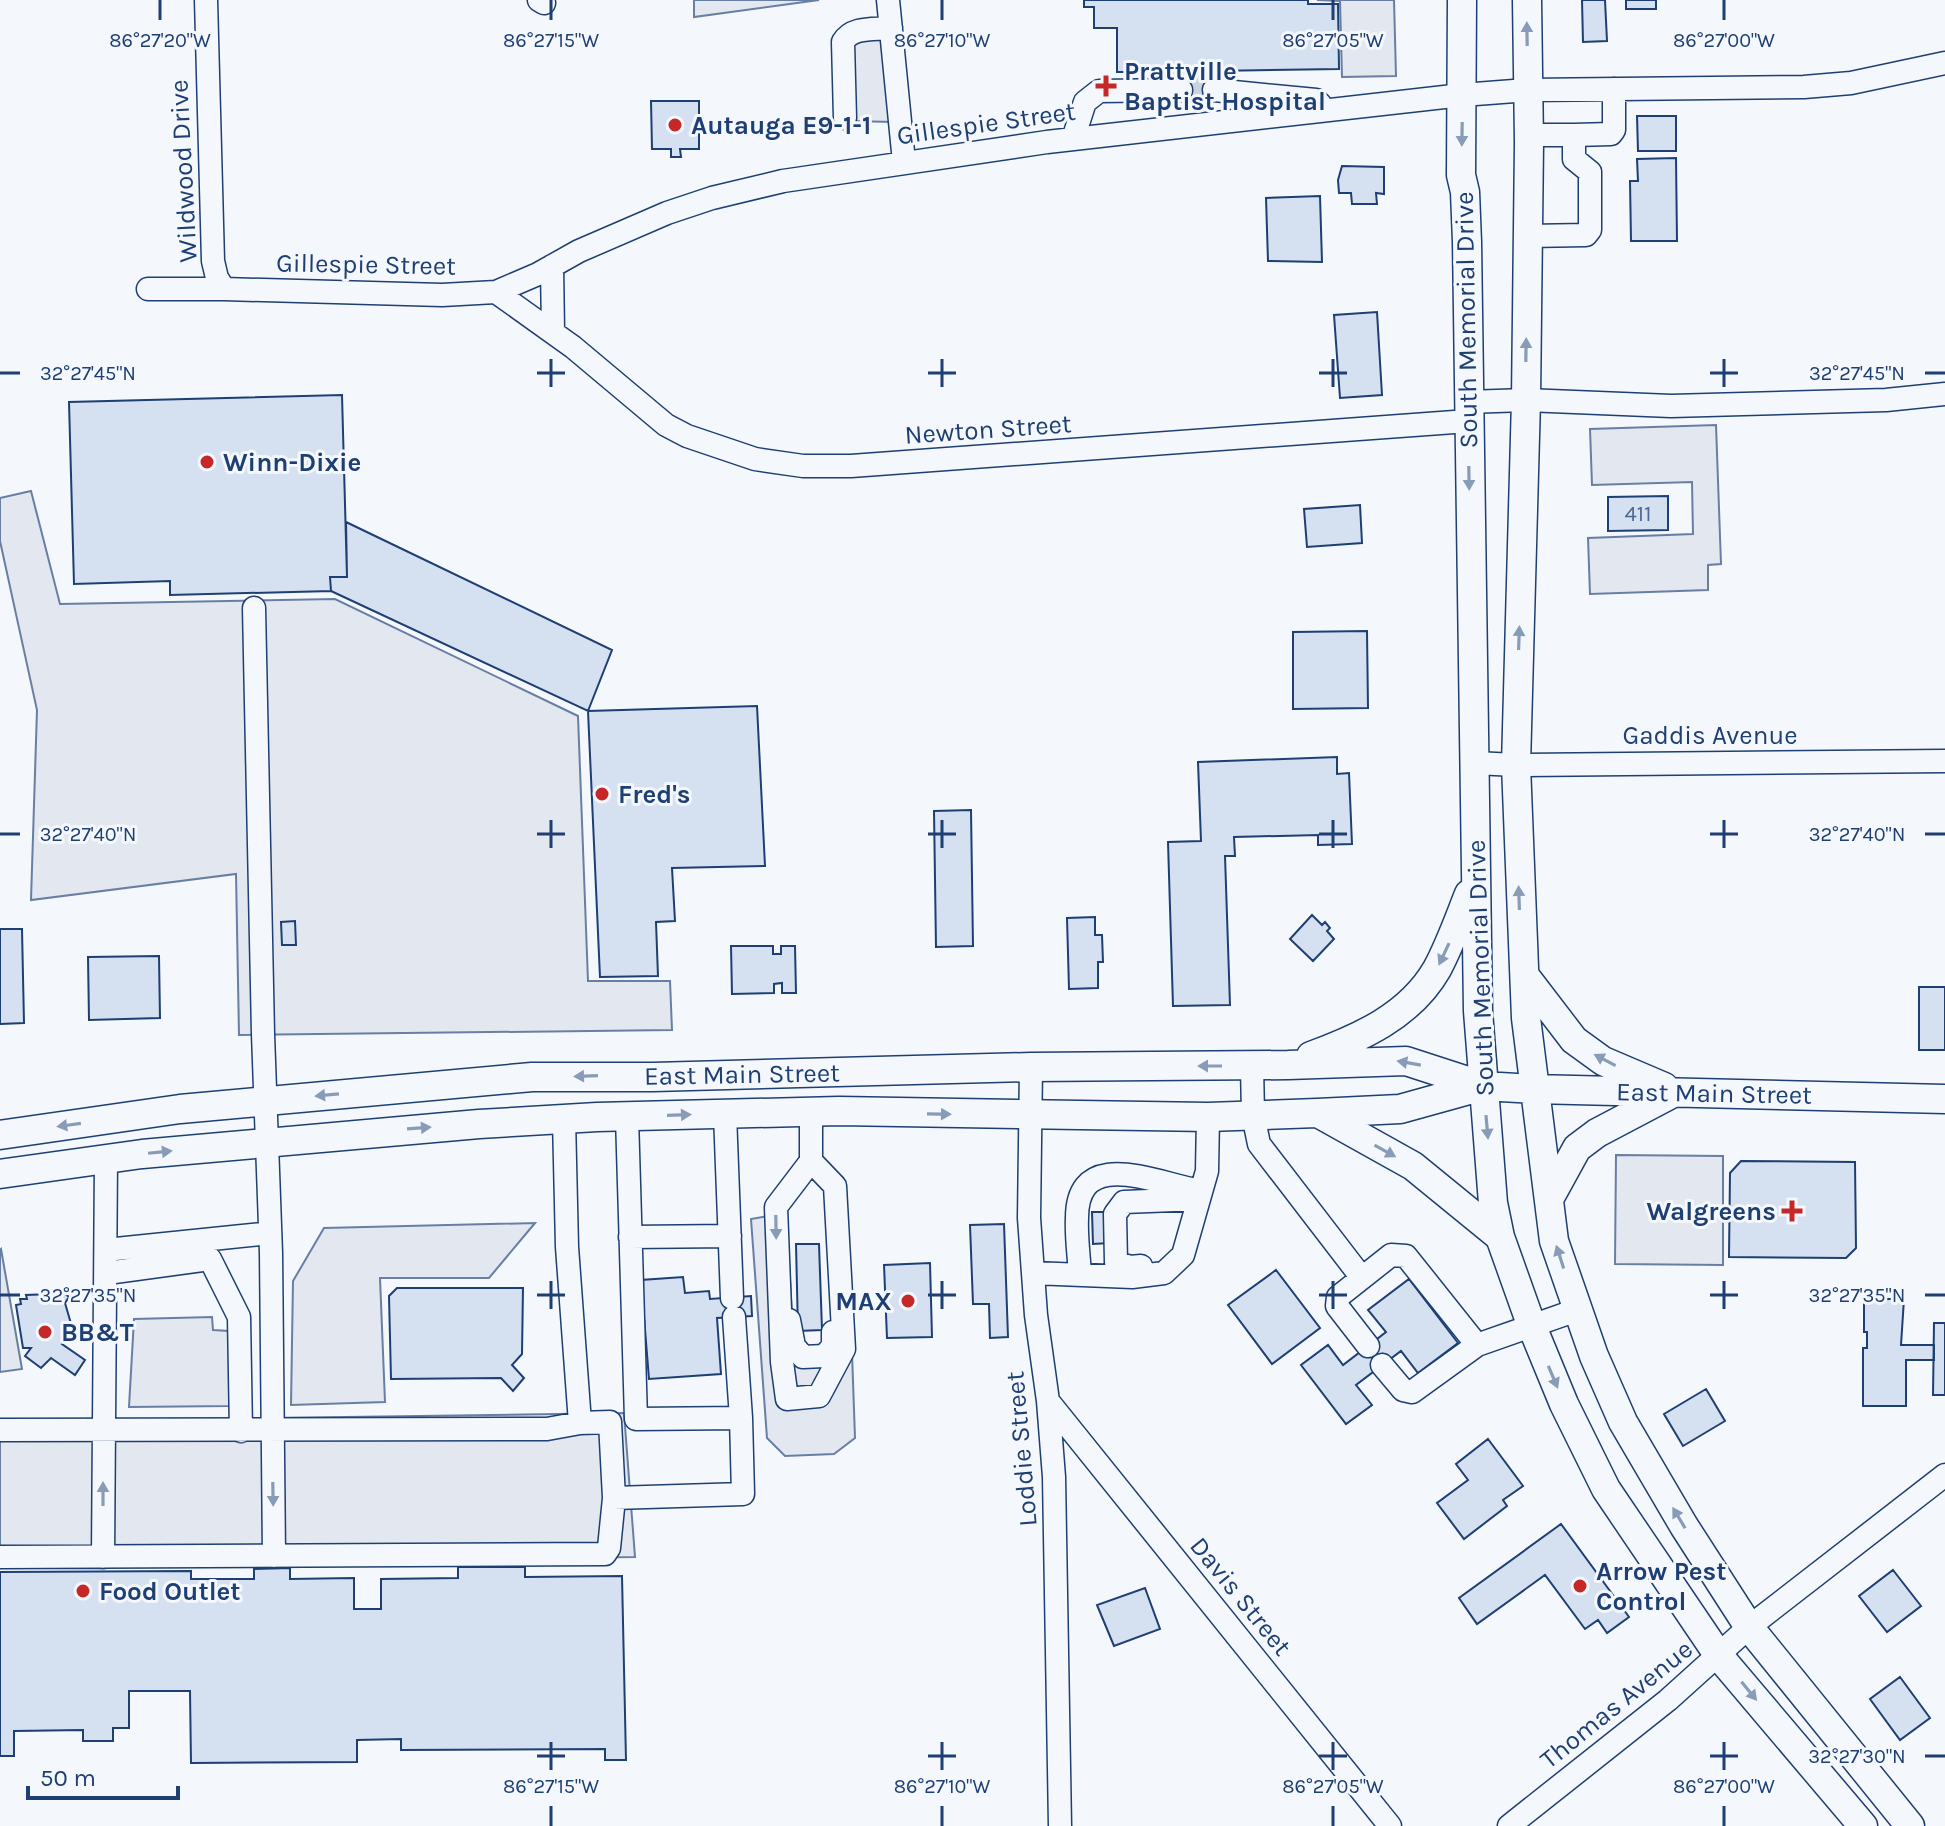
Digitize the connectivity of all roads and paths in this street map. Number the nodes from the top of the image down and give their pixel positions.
1 (206, 0) edge
2 (888, 0) edge
3 (1462, 0) edge
4 (1527, 0) edge
5 (891, 28) junction
6 (1945, 63) edge
7 (1614, 89) junction
8 (1181, 90) tunnel mouth
9 (1214, 90) tunnel mouth
10 (1528, 90) junction
11 (1462, 95) junction
12 (1327, 110) junction
13 (845, 118) dead end
14 (1529, 135) junction
15 (1574, 135) junction
16 (1073, 139) junction
17 (904, 162) junction
18 (1528, 236) junction
19 (552, 266) junction
20 (148, 289) dead end
21 (224, 289) junction
22 (496, 292) junction
23 (553, 331) junction
24 (1945, 394) edge
25 (1526, 400) junction
26 (1468, 412) junction
27 (254, 608) dead end
28 (1945, 761) edge
29 (1475, 763) junction
30 (1516, 765) junction
31 (1474, 882) junction
32 (1525, 976) junction
33 (1288, 1065) junction
34 (1252, 1066) junction
35 (1031, 1067) junction
36 (1483, 1086) junction
37 (1533, 1089) junction
38 (1676, 1092) junction
39 (1945, 1099) edge
40 (265, 1101) junction
41 (811, 1112) junction
42 (1317, 1113) junction
43 (725, 1114) junction
44 (1253, 1115) junction
45 (1030, 1116) junction
46 (627, 1117) junction
47 (1208, 1117) junction
48 (564, 1119) junction
49 (0, 1135) edge
50 (267, 1142) junction
51 (106, 1159) junction
52 (811, 1161) junction
53 (0, 1174) edge
54 (1200, 1195) junction
55 (1549, 1199) junction
56 (837, 1228) junction
57 (1190, 1232) junction
58 (270, 1233) junction
59 (730, 1236) junction
60 (630, 1237) junction
61 (1500, 1237) junction
62 (106, 1250) junction
63 (776, 1265) junction
64 (107, 1273) junction
65 (1033, 1273) junction
66 (1080, 1275) junction
67 (1362, 1278) junction
68 (1577, 1310) junction
69 (1531, 1324) junction
70 (1477, 1345) junction
71 (1368, 1346) dead end
72 (1382, 1365) dead end
73 (1048, 1401) junction
74 (741, 1418) junction
75 (636, 1419) junction
76 (610, 1422) junction
77 (580, 1423) junction
78 (0, 1430) edge
79 (104, 1430) junction
80 (241, 1431) junction
81 (272, 1431) junction
82 (1945, 1475) edge
83 (614, 1498) junction
84 (274, 1556) junction
85 (0, 1557) edge
86 (103, 1557) junction
87 (1749, 1627) junction
88 (1719, 1656) junction
89 (1060, 1826) edge
90 (1390, 1826) edge
91 (1509, 1826) edge
92 (1863, 1826) edge
93 (1910, 1826) edge

1 - 21 street, Wildwood Drive
2 - 5 street
3 - 11 main road, South Memorial Drive
10 -> 4 main road, South Memorial Drive
5 - 13 street
5 - 17 street
6 - 7 street, Gillespie Street
7 - 10 street, Gillespie Street
7 - 15 street
8 - 16 street
9 - 12 street
10 - 11 street, Gillespie Street
10 - 14 main road, South Memorial Drive
11 - 12 street, Gillespie Street
11 -> 26 main road, South Memorial Drive
12 - 16 street, Gillespie Street
14 - 15 street
14 - 18 main road, South Memorial Drive
15 - 18 street
16 - 17 street, Gillespie Street
17 - 19 street, Gillespie Street
25 -> 18 main road, South Memorial Drive
19 - 22 street, Gillespie Street
19 - 23 street
20 - 21 street, Gillespie Street
21 - 22 street, Gillespie Street
22 - 23 street, Newton Street
23 - 26 street, Newton Street
24 - 25 street, Newton Street
25 - 26 street, Newton Street
30 -> 25 main road, South Memorial Drive
26 -> 29 main road, South Memorial Drive
27 - 40 street
28 - 30 street, Gaddis Avenue
29 - 30 street, Gaddis Avenue
29 - 31 main road, South Memorial Drive
32 -> 30 main road, South Memorial Drive
31 -> 33 main road
31 - 36 main road, South Memorial Drive
32 - 37 main road, South Memorial Drive
38 -> 32 main road
33 - 34 main road, East Main Street
36 -> 33 main road, East Main Street
34 -> 35 main road, East Main Street
34 - 44 street
35 -> 40 main road, East Main Street
35 - 45 street, Loddie Street
36 - 37 main road, East Main Street
36 - 42 main road, East Main Street
36 -> 61 main road, South Memorial Drive
37 - 38 main road, East Main Street
37 - 55 main road, South Memorial Drive
38 - 39 main road, East Main Street
38 - 55 main road
40 -> 49 main road, East Main Street
40 - 50 street
41 - 43 main road, East Main Street
41 -> 45 main road, East Main Street
41 - 52 street
42 - 44 main road, East Main Street
42 -> 61 main road
46 -> 43 main road, East Main Street
43 - 59 street
44 - 47 main road, East Main Street
44 - 67 street
45 - 47 main road, East Main Street
45 - 65 street, Loddie Street
46 - 48 main road, East Main Street
46 - 60 street
47 - 54 street
50 -> 48 main road, East Main Street
48 - 77 street
51 -> 50 main road, East Main Street
50 - 58 street
51 - 53 main road, East Main Street
51 - 62 street
52 - 56 street
52 -> 63 street
54 - 57 street
54 - 57 street
54 - 66 street
68 -> 55 main road, South Memorial Drive
56 - 63 street
56 - 63 street
57 - 66 street
58 - 62 street
58 - 81 street
59 - 60 street
59 - 74 street
60 - 75 street
61 - 69 main road, South Memorial Drive
62 - 64 street
64 - 79 street
64 - 80 street
65 - 66 street
65 - 73 street, Loddie Street
67 - 70 street
67 - 71 street
68 - 69 street
87 -> 68 main road, South Memorial Drive
69 - 70 street
69 -> 88 main road, South Memorial Drive
70 - 72 street
73 - 89 street, Loddie Street
73 - 90 street, Davis Street
74 - 75 street
74 - 83 street
75 - 76 street
76 - 77 street
76 - 83 street
77 - 81 street
78 - 79 street
79 - 80 street
86 -> 79 street
80 - 81 street
81 -> 84 street
82 - 87 street, Thomas Avenue
83 - 84 street
84 - 86 street
85 - 86 street
87 - 88 street, Thomas Avenue
87 - 93 main road, South Memorial Drive
88 - 91 street, Thomas Avenue
88 -> 92 main road, South Memorial Drive

